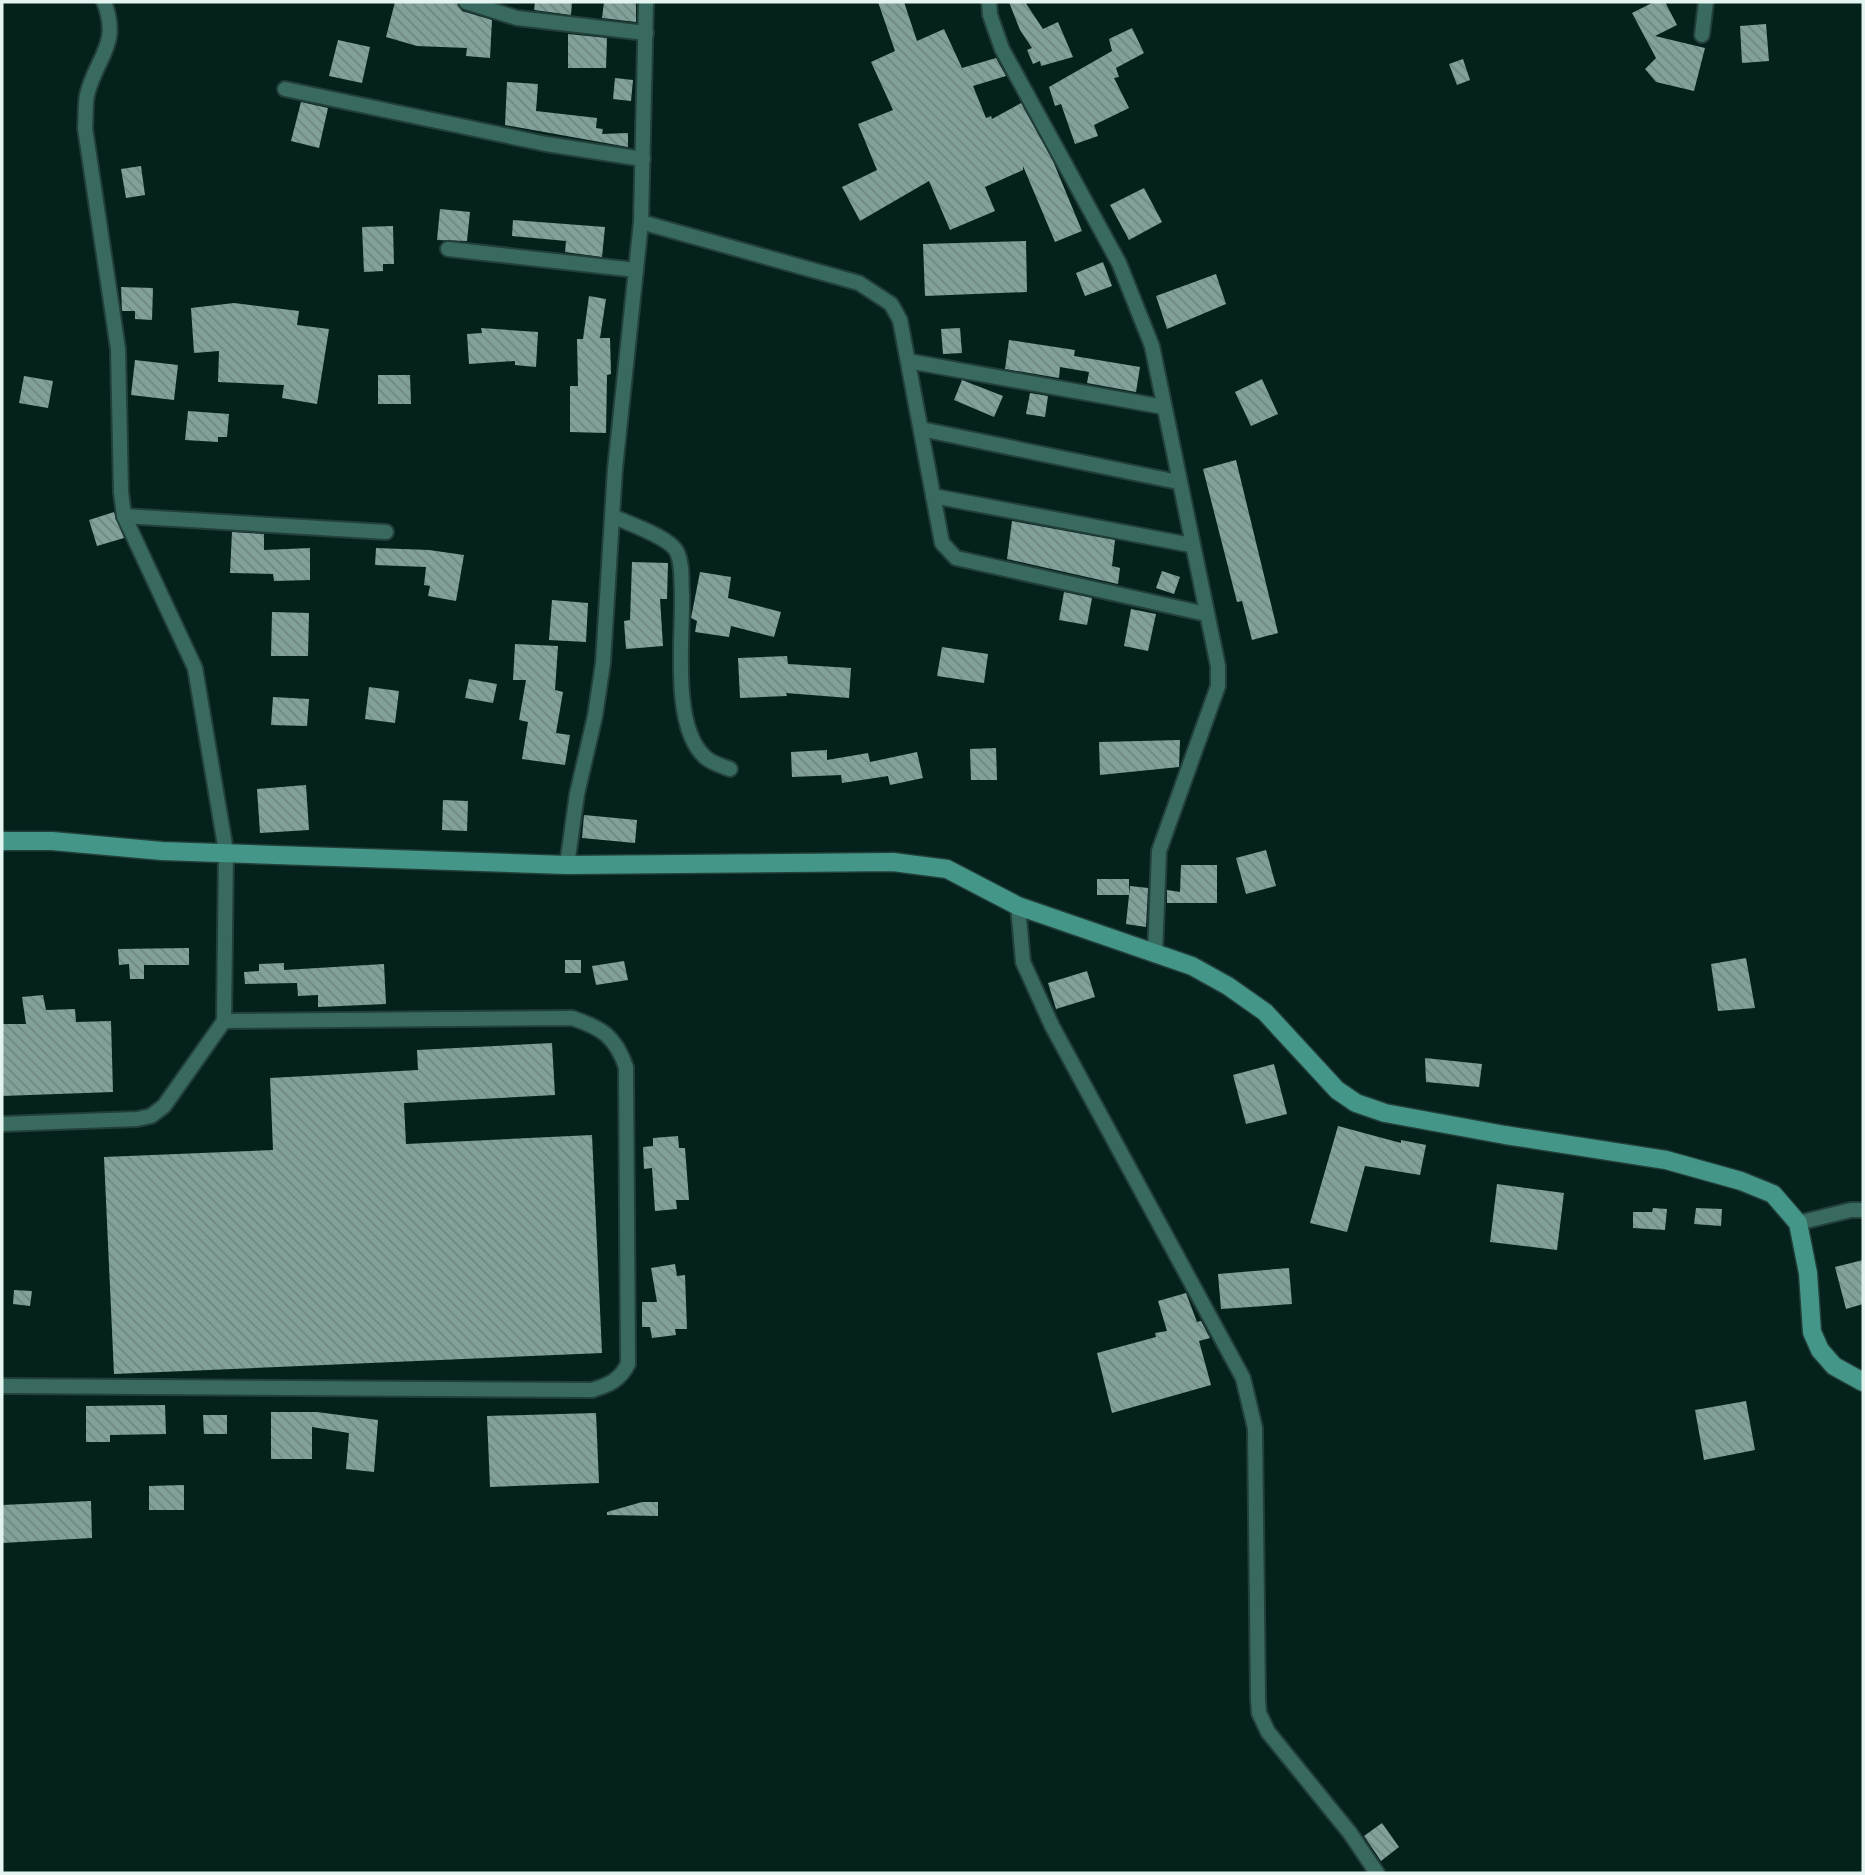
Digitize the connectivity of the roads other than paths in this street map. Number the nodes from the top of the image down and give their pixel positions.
1 (104, 2) edge
2 (466, 2) edge
3 (646, 2) edge
4 (989, 2) edge
5 (1706, 2) edge
6 (646, 33) junction
7 (1702, 35) dead end
8 (285, 89) dead end
9 (643, 159) junction
10 (641, 222) junction
11 (448, 249) dead end
12 (636, 270) junction
13 (908, 361) junction
14 (1164, 407) junction
15 (921, 429) junction
16 (1178, 482) junction
17 (933, 496) junction
18 (124, 516) junction
19 (612, 516) junction
20 (386, 532) dead end
21 (1191, 545) junction
22 (1206, 614) junction
23 (730, 769) dead end
24 (2, 841) edge
25 (226, 851) junction
26 (567, 865) junction
27 (1018, 906) junction
28 (1155, 955) junction
29 (223, 1021) junction
30 (2, 1124) edge
31 (1863, 1210) edge
32 (1798, 1223) junction
33 (1863, 1382) edge
34 (2, 1386) edge
35 (1377, 1873) edge

1 - 18 street
2 - 6 street
3 - 6 street
4 - 14 street
5 - 7 street
6 - 9 street
8 - 9 street
9 - 10 street
10 - 12 street
10 - 13 street
11 - 12 street
12 - 19 street
13 - 14 street
13 - 15 street
14 - 16 street
15 - 16 street
15 - 17 street
16 - 21 street
17 - 21 street
17 - 22 street
18 - 20 street
18 - 25 street
19 - 23 street
19 - 26 street
21 - 22 street
22 - 28 street
24 - 25 main road
25 - 26 main road
25 - 29 street
26 - 27 main road
27 - 28 main road
27 - 35 street
28 - 32 main road
29 - 30 street
29 - 34 street
31 - 32 street
32 - 33 main road

